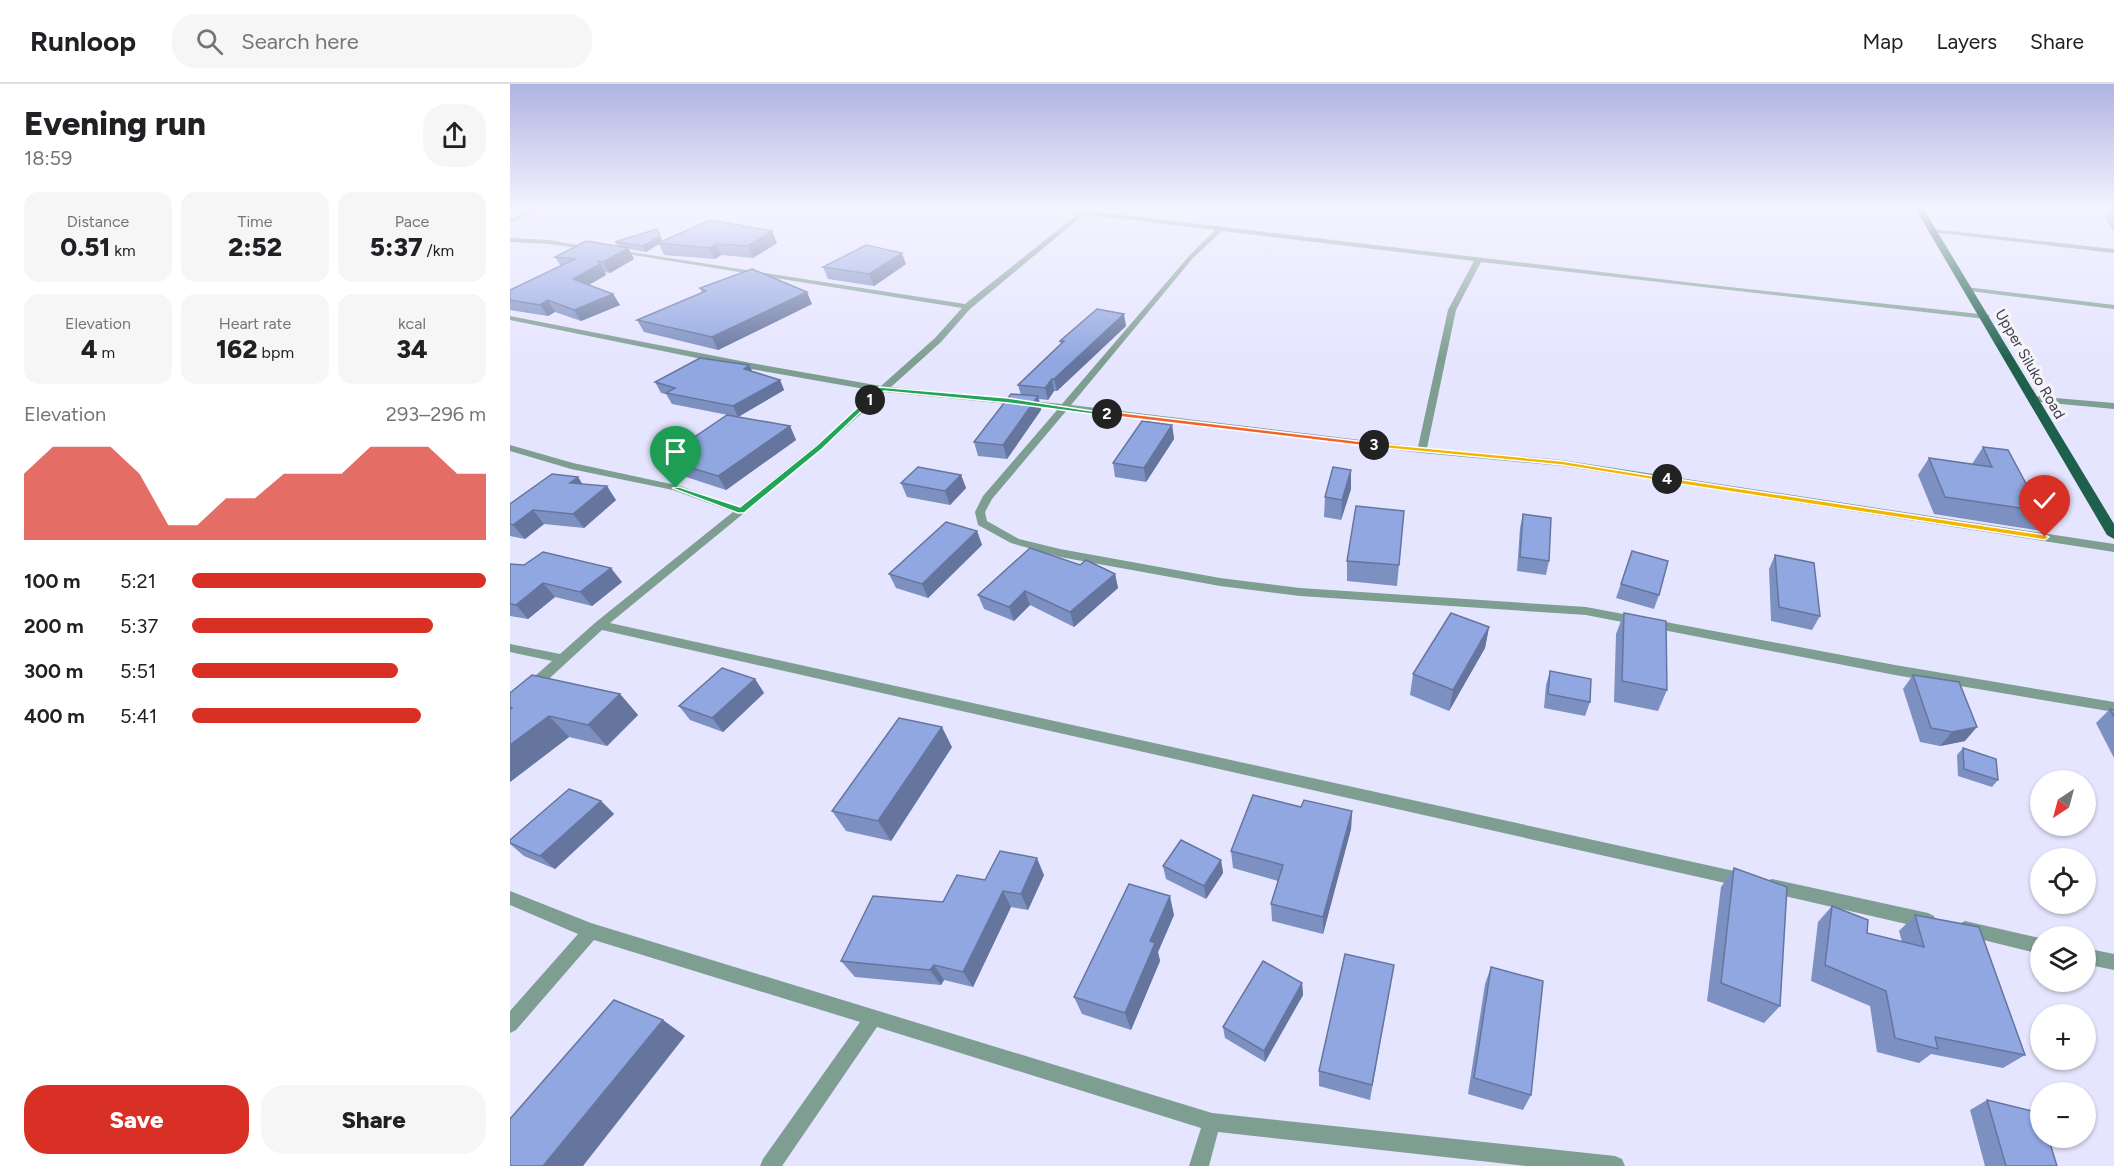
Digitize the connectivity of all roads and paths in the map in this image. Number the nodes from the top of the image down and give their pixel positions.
1 (660, 258) edge
2 (1027, 258) edge
3 (1190, 258) edge
4 (1475, 258) edge
5 (1950, 258) edge
6 (1479, 259) junction
7 (1971, 293) junction
8 (967, 307) junction
9 (2114, 309) edge
10 (1986, 317) junction
11 (510, 318) edge
12 (882, 389) junction
13 (2032, 399) junction
14 (2114, 406) edge
15 (1063, 408) junction
16 (510, 448) edge
17 (1422, 450) junction
18 (741, 511) junction
19 (2114, 535) edge
20 (2114, 548) edge
21 (600, 625) junction
22 (510, 648) edge
23 (563, 659) junction
24 (510, 706) edge
25 (2114, 707) edge
26 (510, 898) edge
27 (591, 931) junction
28 (2030, 944) edge
29 (2096, 958) edge
30 (2114, 962) edge
31 (873, 1018) junction
32 (510, 1024) edge
33 (1212, 1122) junction
34 (770, 1166) edge
35 (1199, 1166) edge
36 (1615, 1166) edge

1 - 8 street
2 - 8 street
3 - 15 street
4 - 6 street
5 - 7 main road, Upper Siluko Road
6 - 10 street
6 - 17 street
7 - 9 street
7 - 10 main road, Upper Siluko Road
8 - 12 street
10 - 13 main road, Upper Siluko Road
11 - 12 street
12 - 15 street
12 - 18 street
13 - 14 street
13 - 19 main road, Upper Siluko Road
15 - 17 street
15 - 25 street
16 - 18 street
17 - 20 street
18 - 21 street
21 - 23 street
21 - 28 street
22 - 23 street
23 - 24 street
26 - 27 street
27 - 31 street
27 - 32 street
29 - 30 street
31 - 33 street
31 - 34 street
33 - 35 street
33 - 36 street

